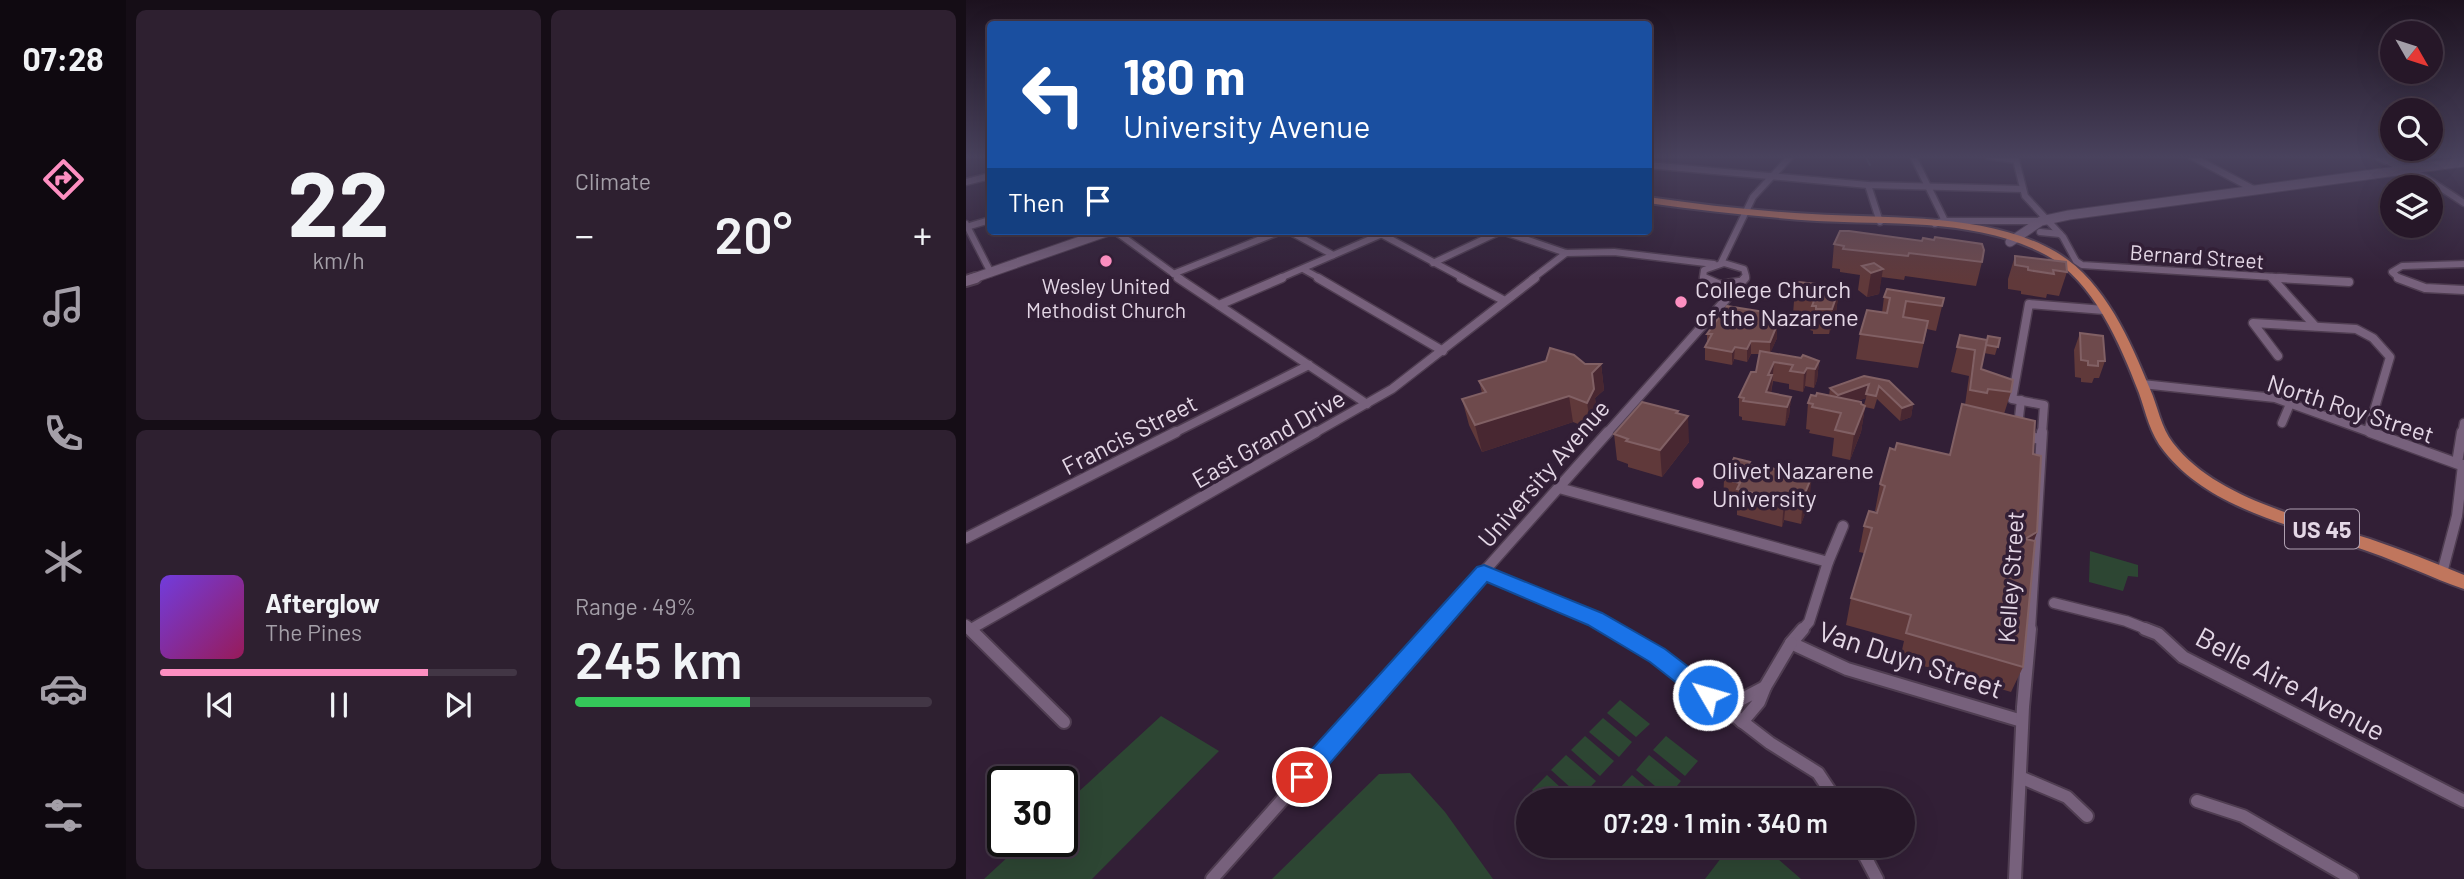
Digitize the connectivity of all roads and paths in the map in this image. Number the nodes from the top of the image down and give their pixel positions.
1 (1753, 197) edge
2 (1872, 197) edge
3 (1931, 197) edge
4 (2027, 197) edge
5 (2203, 197) edge
6 (2446, 197) edge
7 (1652, 200) edge
8 (2464, 209) edge
9 (1747, 212) junction
10 (987, 221) edge
11 (1880, 222) junction
12 (1942, 223) junction
13 (2043, 224) junction
14 (966, 226) edge
15 (2060, 234) junction
16 (1097, 235) edge
17 (1120, 235) edge
18 (1271, 235) edge
19 (1296, 235) edge
20 (1380, 235) edge
21 (1388, 235) edge
22 (1493, 235) edge
23 (1514, 235) edge
24 (2017, 242) junction
25 (1566, 253) junction
26 (1333, 255) junction
27 (1433, 263) junction
28 (1717, 264) junction
29 (2464, 264) edge
30 (1303, 269) junction
31 (991, 272) junction
32 (1173, 274) junction
33 (2272, 278) junction
34 (966, 281) edge
35 (1739, 282) junction
36 (2349, 282) dead end
37 (2464, 290) edge
38 (1503, 300) junction
39 (1219, 305) junction
40 (2104, 310) junction
41 (2315, 326) junction
42 (1443, 351) junction
43 (2278, 356) dead end
44 (1309, 365) junction
45 (2142, 384) junction
46 (2021, 400) junction
47 (1367, 404) junction
48 (2290, 404) junction
49 (2282, 423) dead end
50 (2464, 423) edge
51 (2368, 431) junction
52 (2041, 439) junction
53 (2461, 465) edge
54 (1559, 488) junction
55 (1843, 526) dead end
56 (966, 538) edge
57 (1828, 562) junction
58 (1484, 572) junction
59 (2442, 573) junction
60 (2464, 582) edge
61 (2054, 603) dead end
62 (968, 627) edge
63 (1791, 643) junction
64 (1765, 688) junction
65 (1726, 708) junction
66 (2022, 721) junction
67 (1064, 722) dead end
68 (1742, 722) junction
69 (2020, 777) junction
70 (1828, 788) edge
71 (2197, 801) dead end
72 (2464, 801) edge
73 (2087, 816) dead end
74 (1866, 858) edge
75 (1212, 879) edge
76 (1877, 879) edge
77 (2015, 879) edge
78 (2351, 879) edge

1 - 9 street
2 - 11 street
3 - 12 street
4 - 13 street, Bernard Street
5 - 13 main road
6 - 8 street
7 - 9 main road, US 45
9 - 11 main road, US 45
9 - 28 street
10 - 14 street
11 - 12 main road, US 45
11 - 24 main road, US 45
12 - 13 street
12 - 24 main road, US 45
13 - 15 street, Bernard Street
13 - 15 street
13 - 24 main road
14 - 31 street
15 - 33 street, Bernard Street
16 - 31 main road
17 - 32 street
18 - 32 street
19 - 26 street
20 - 26 street
21 - 27 street
22 - 27 street
23 - 25 street
24 - 40 main road, US 45
25 - 28 street
25 - 38 street, East Grand Drive
26 - 30 street
27 - 38 street
28 - 35 street
28 - 35 street
29 - 37 street
30 - 39 street
30 - 42 street
31 - 34 main road
32 - 39 street
33 - 36 street, Bernard Street
33 - 41 street
35 - 54 street, University Avenue
38 - 42 street, East Grand Drive
39 - 44 street
40 - 45 main road, US 45
40 - 46 street
41 - 43 street
41 - 51 street
42 - 47 street, East Grand Drive
44 - 47 street
44 - 56 street, Francis Street
45 - 48 street, North Roy Street
45 - 59 main road, US 45
46 - 52 street, Kelley Street
46 - 52 street
47 - 62 street, East Grand Drive
48 - 49 street
48 - 51 street, North Roy Street
50 - 53 street
51 - 53 street, North Roy Street
52 - 66 street, Kelley Street
53 - 59 street
54 - 57 street
54 - 58 street, University Avenue
55 - 57 street, Van Duyn Street
57 - 63 street, Van Duyn Street
58 - 65 street
58 - 75 street, University Avenue
59 - 60 main road, US 45
61 - 72 street, Belle Aire Avenue
62 - 67 street
63 - 64 street
63 - 66 street, Van Duyn Street
64 - 65 street
64 - 68 street
65 - 68 street
66 - 69 street, Kelley Street
68 - 70 street
69 - 73 street
69 - 77 street, Kelley Street
71 - 78 street
74 - 76 street

